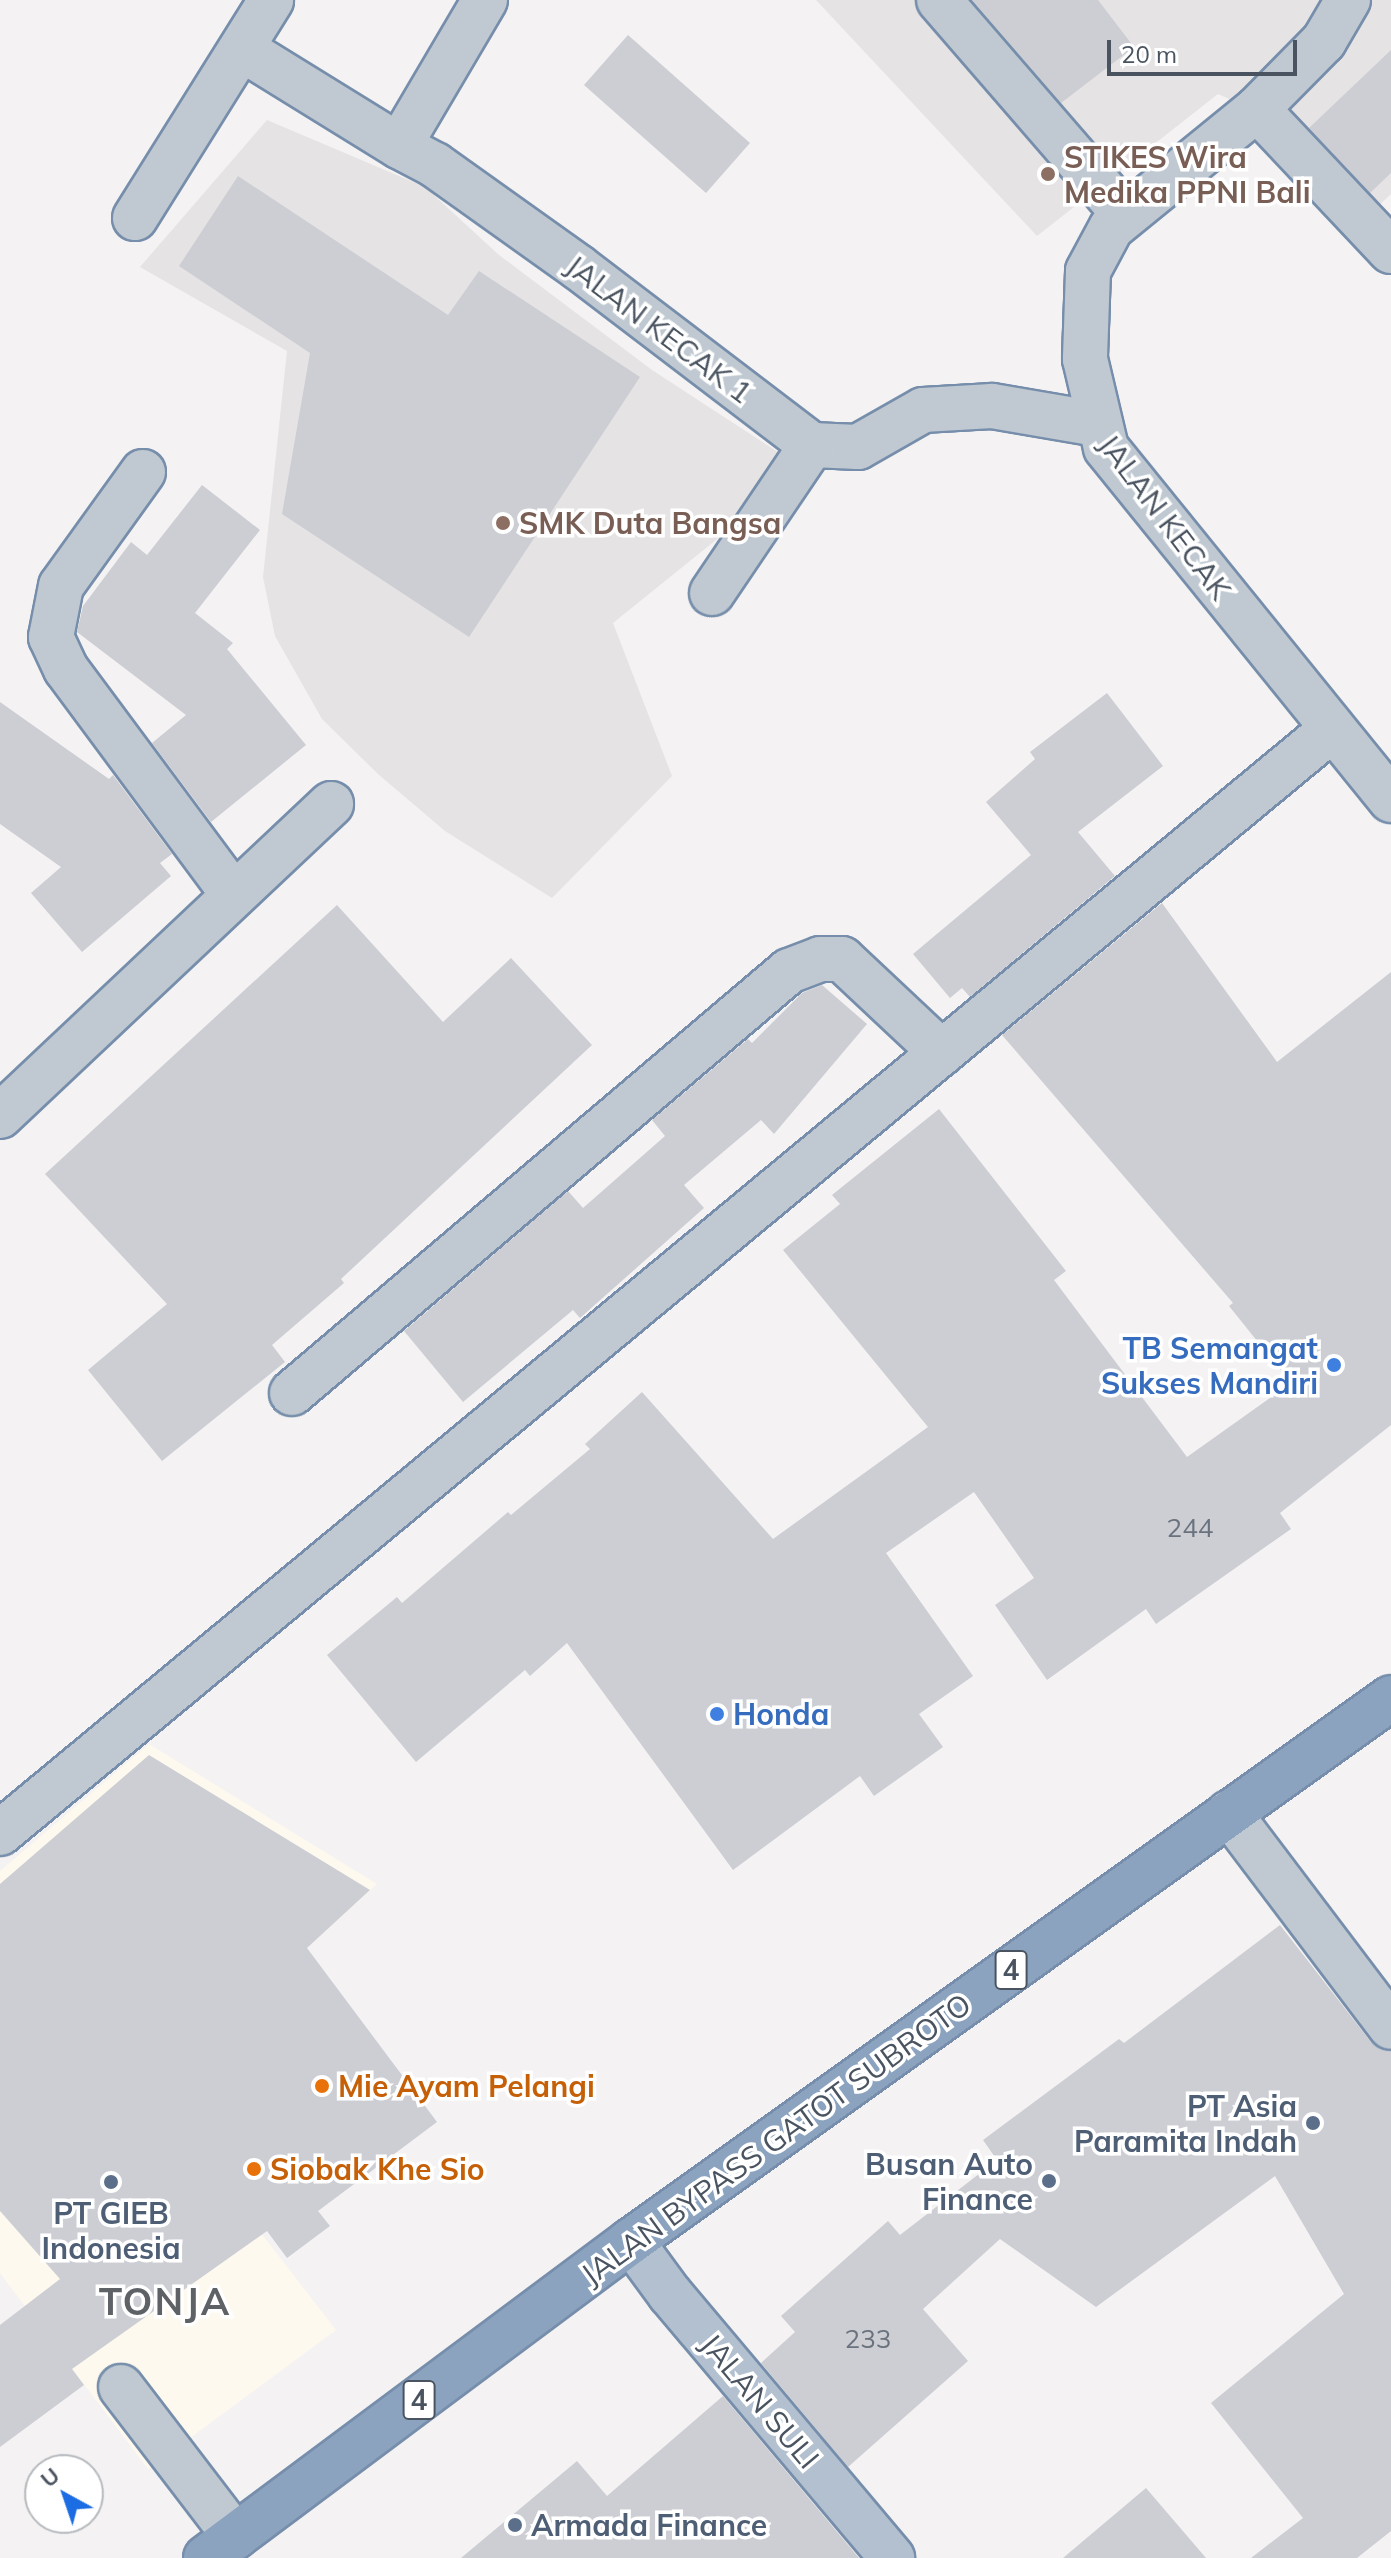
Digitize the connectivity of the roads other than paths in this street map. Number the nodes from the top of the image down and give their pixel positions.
1 (271, 0) edge
2 (485, 0) edge
3 (939, 0) edge
4 (1348, 0) edge
5 (242, 49) junction
6 (1257, 109) junction
7 (399, 146) junction
8 (1125, 215) junction
9 (135, 218) dead end
10 (1391, 251) edge
11 (1097, 424) junction
12 (812, 445) junction
13 (143, 472) dead end
14 (712, 593) dead end
15 (1331, 730) junction
16 (1391, 800) edge
17 (331, 804) dead end
18 (233, 894) junction
19 (942, 1053) junction
20 (0, 1116) edge
21 (292, 1393) dead end
22 (1391, 1698) edge
23 (1229, 1813) junction
24 (0, 1833) edge
25 (1391, 2027) edge
26 (631, 2241) junction
27 (121, 2387) dead end
28 (221, 2547) edge
29 (892, 2558) edge

1 - 5 street
2 - 7 street
3 - 8 street
4 - 6 street, JALAN KECAK
5 - 7 street, JALAN KECAK 1
5 - 9 street
6 - 8 street, JALAN KECAK
6 - 10 street
7 - 12 street, JALAN KECAK 1
8 - 11 street, JALAN KECAK
11 - 12 street
11 - 15 street, JALAN KECAK
12 - 14 street
13 - 18 street
15 - 16 street, JALAN KECAK
15 - 19 street
17 - 18 street
18 - 20 street
19 - 21 street
19 - 24 street
22 - 23 highway, JALAN BYPASS GATOT SUBROTO / 4
23 - 25 street
23 - 26 highway, JALAN BYPASS GATOT SUBROTO / 4
26 - 28 highway, JALAN BYPASS GATOT SUBROTO / 4
26 - 29 main road, JALAN SULI
27 - 28 street

